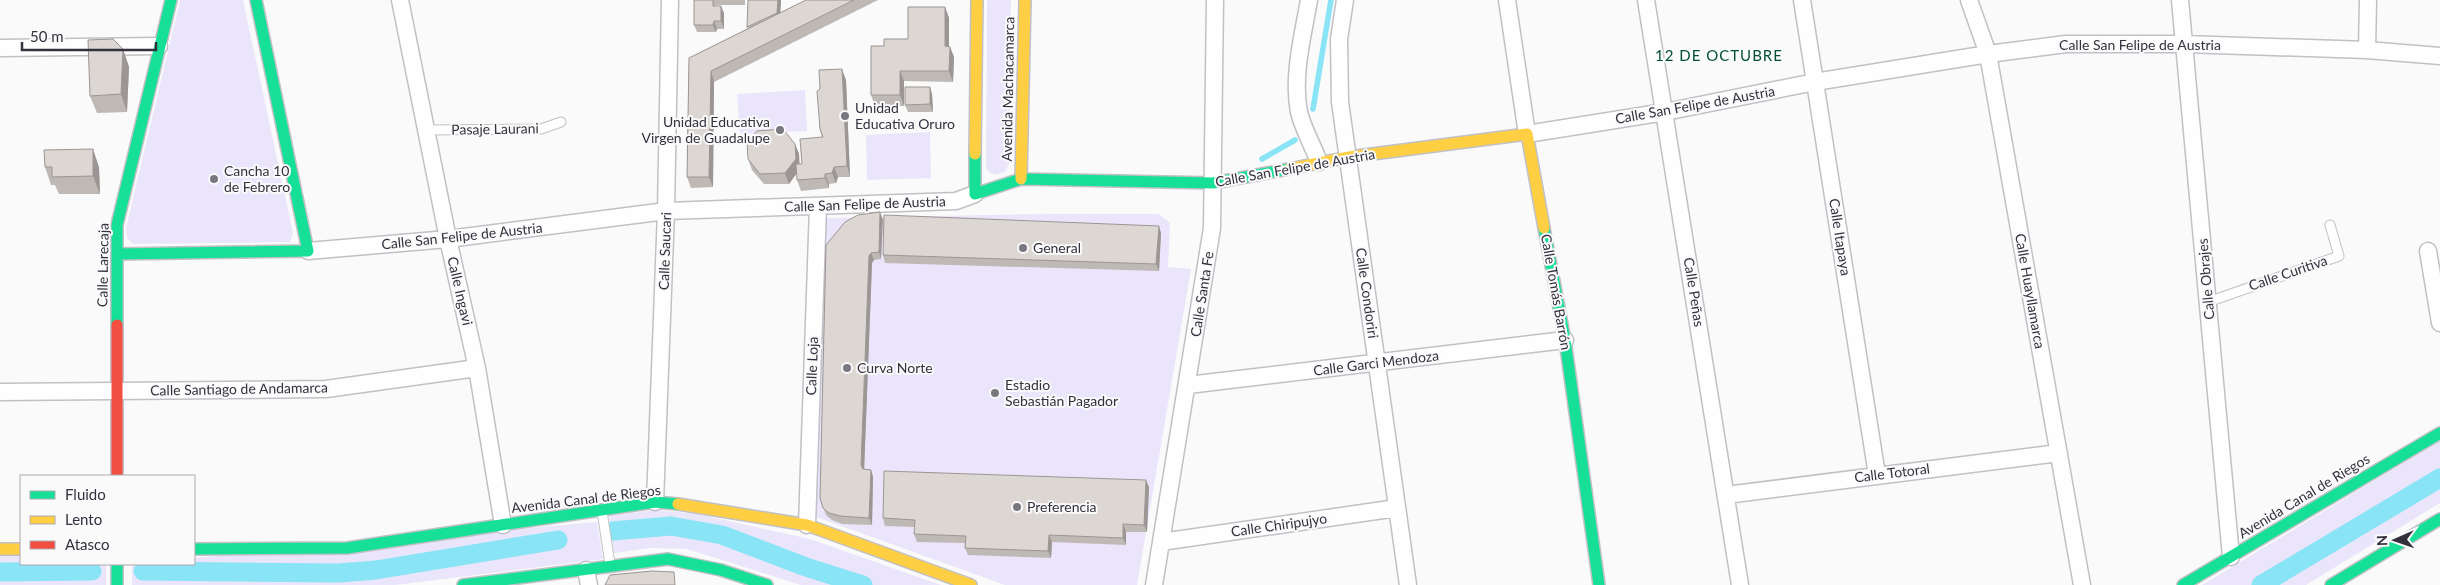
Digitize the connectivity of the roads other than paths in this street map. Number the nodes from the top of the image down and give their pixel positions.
1 (171, 0) edge
2 (256, 0) edge
3 (400, 0) edge
4 (670, 0) edge
5 (977, 0) edge
6 (1024, 0) edge
7 (1215, 0) edge
8 (1309, 0) edge
9 (1345, 0) edge
10 (1507, 0) edge
11 (1646, 0) edge
12 (1802, 0) edge
13 (1969, 0) edge
14 (2180, 0) edge
15 (2368, 0) edge
16 (2184, 44) junction
17 (159, 46) junction
18 (0, 48) edge
19 (2367, 50) junction
20 (1988, 54) junction
21 (2440, 56) edge
22 (1815, 82) junction
23 (1665, 112) junction
24 (561, 122) dead end
25 (427, 130) junction
26 (1527, 134) junction
27 (1349, 157) junction
28 (1319, 162) junction
29 (1021, 179) junction
30 (1213, 183) junction
31 (975, 194) junction
32 (818, 206) junction
33 (666, 211) junction
34 (2330, 225) dead end
35 (448, 239) junction
36 (308, 251) junction
37 (2428, 251) dead end
38 (117, 254) junction
39 (2208, 302) junction
40 (2440, 323) edge
41 (1565, 340) junction
42 (1377, 363) junction
43 (478, 368) junction
44 (1188, 385) junction
45 (117, 390) junction
46 (0, 392) edge
47 (2440, 433) edge
48 (2059, 453) junction
49 (117, 475) edge
50 (1878, 475) junction
51 (1726, 495) junction
52 (655, 502) junction
53 (1397, 508) junction
54 (602, 510) junction
55 (2440, 519) edge
56 (502, 525) junction
57 (807, 525) junction
58 (1161, 542) junction
59 (0, 549) edge
60 (20, 549) edge
61 (195, 549) edge
62 (2231, 557) junction
63 (117, 565) edge
64 (610, 567) junction
65 (588, 578) edge
66 (117, 585) edge
67 (463, 585) edge
68 (767, 585) edge
69 (971, 585) edge
70 (1154, 585) edge
71 (1408, 585) edge
72 (1599, 585) edge
73 (1740, 585) edge
74 (2082, 585) edge
75 (2183, 585) edge
76 (2332, 585) edge

1 - 17 street, Calle Larecaja
2 - 36 street
3 - 25 street, Calle Ingavi
4 - 33 street, Calle Saucari
5 - 31 street
6 - 29 street, Avenida Machacamarca
7 - 30 street, Calle Santa Fe
8 - 28 street
9 - 27 street, Calle Condoriri
10 - 26 street, Calle Tomás Barrón
11 - 23 street, Calle Peñas
12 - 22 street, Calle Itapaya
13 - 20 street, Calle Huayllamarca
14 - 16 street, Calle Obrajes
15 - 19 street
16 - 19 street, Calle San Felipe de Austria
16 - 20 street, Calle San Felipe de Austria
16 - 39 street, Calle Obrajes
17 - 18 street
17 - 38 street, Calle Larecaja
19 - 21 street, Calle San Felipe de Austria
20 - 22 street, Calle San Felipe de Austria
20 - 48 street, Calle Huayllamarca
22 - 23 street, Calle San Felipe de Austria
22 - 50 street, Calle Itapaya
23 - 26 street, Calle San Felipe de Austria
23 - 51 street, Calle Peñas
24 - 25 lane, Pasaje Laurani
25 - 35 street, Calle Ingavi
26 - 27 street, Calle San Felipe de Austria
26 - 41 street, Calle Tomás Barrón
27 - 28 street, Calle San Felipe de Austria
27 - 42 street, Calle Condoriri
28 - 30 street, Calle San Felipe de Austria
29 - 30 street, Calle San Felipe de Austria
29 - 31 street, Calle San Felipe de Austria
30 - 44 street, Calle Santa Fe
31 - 32 street, Calle San Felipe de Austria
32 - 33 street, Calle San Felipe de Austria
32 - 57 street, Calle Loja
33 - 35 street, Calle San Felipe de Austria
33 - 52 street, Calle Saucari
34 - 39 lane, Calle Curitiva
35 - 36 street, Calle San Felipe de Austria
35 - 43 street, Calle Ingavi
36 - 38 street, Calle San Felipe de Austria
37 - 40 street
38 - 45 street, Calle Larecaja
39 - 62 street, Calle Obrajes
41 - 42 street, Calle Garci Mendoza
41 - 72 street, Calle Tomás Barrón
42 - 44 street, Calle Garci Mendoza
42 - 53 street, Calle Condoriri
43 - 45 street, Calle Santiago de Andamarca
43 - 56 street, Calle Ingavi
44 - 58 street, Calle Santa Fe
45 - 46 street, Calle Santiago de Andamarca
45 - 49 street, Calle Larecaja
47 - 62 street, Avenida Canal de Riegos
48 - 50 street, Calle Totoral
48 - 74 street, Calle Huayllamarca
50 - 51 street, Calle Totoral
51 - 73 street, Calle Peñas
52 - 54 street, Avenida Canal de Riegos
52 - 57 street, Avenida Canal de Riegos
53 - 58 street, Calle Chiripujyo
53 - 71 street, Calle Condoriri
54 - 56 street, Avenida Canal de Riegos
54 - 64 lane
55 - 76 street
56 - 61 street, Avenida Canal de Riegos
57 - 69 street, Avenida Canal de Riegos
58 - 70 street, Calle Santa Fe
59 - 60 street
62 - 75 street, Avenida Canal de Riegos
63 - 66 street
64 - 65 street
64 - 68 street
65 - 67 street

